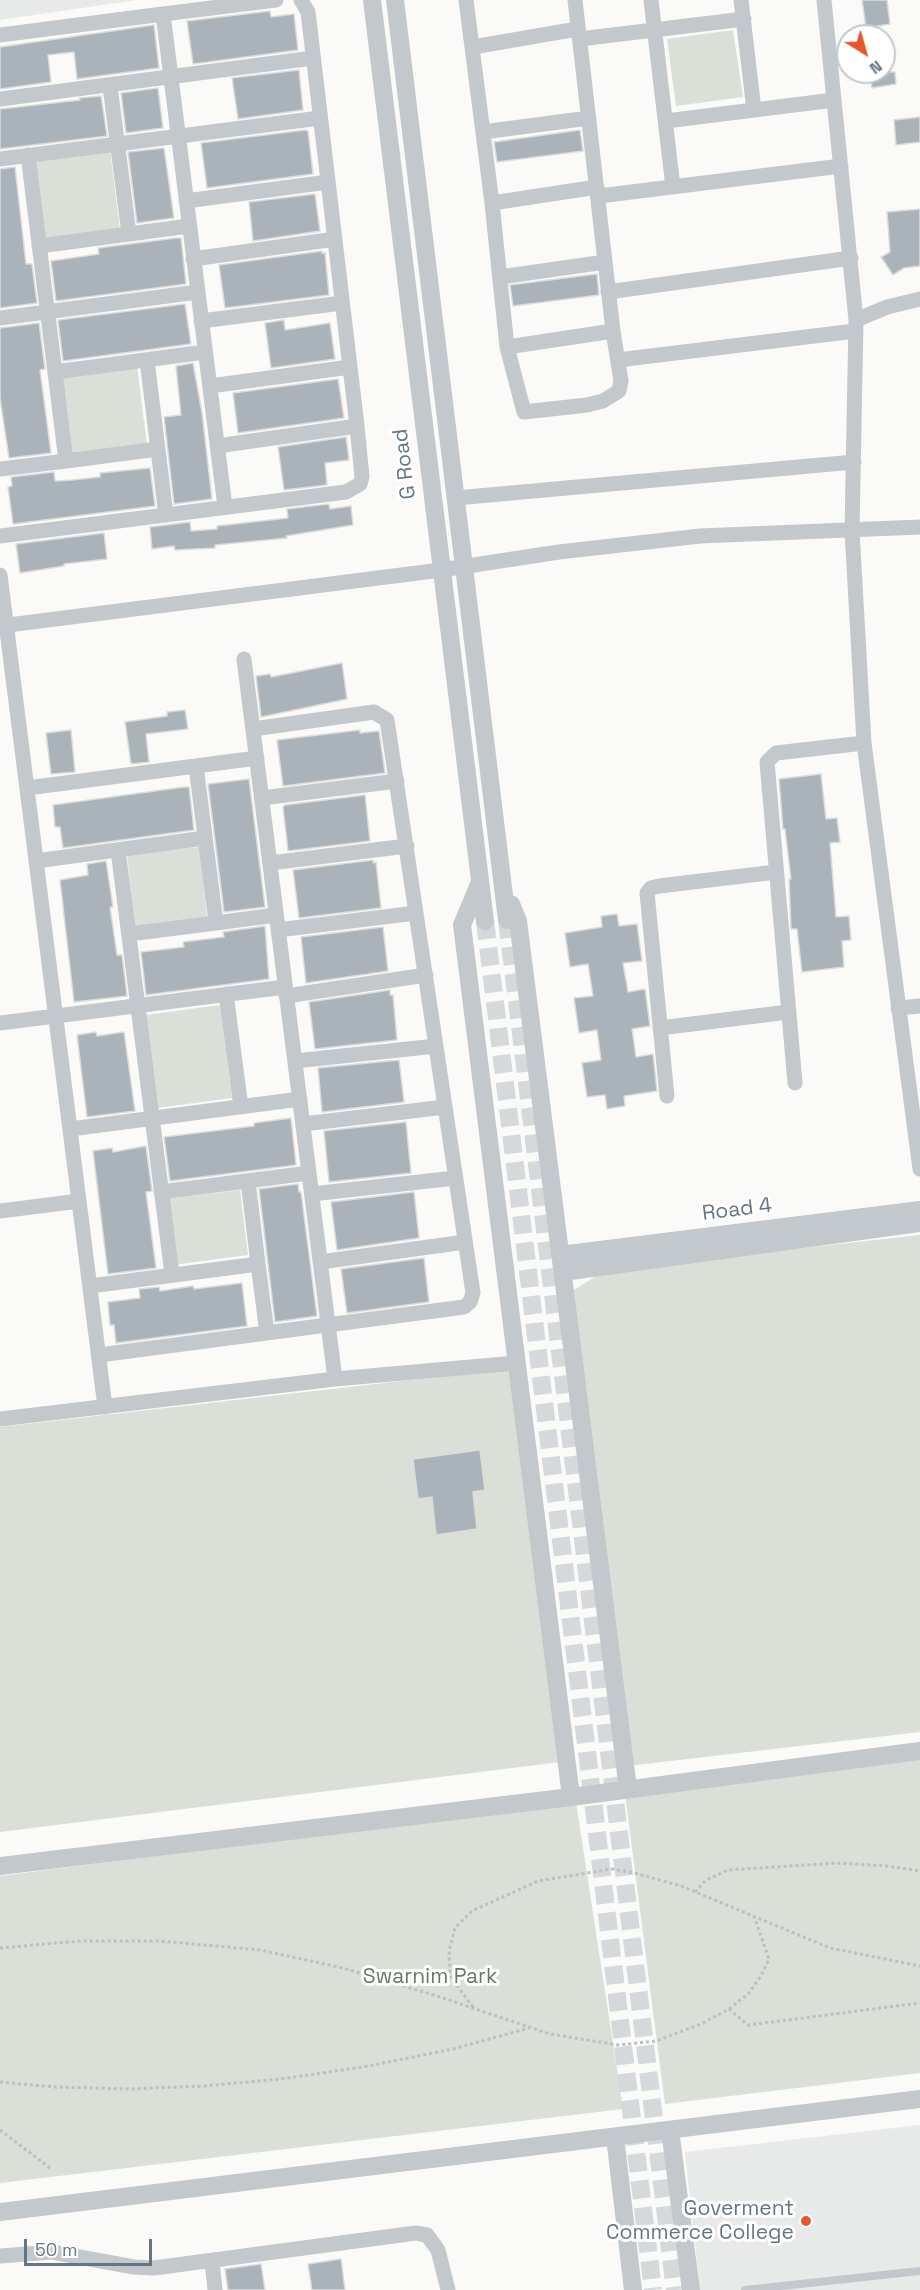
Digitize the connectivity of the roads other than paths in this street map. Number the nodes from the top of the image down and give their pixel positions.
1 (276, 0) edge
2 (301, 0) edge
3 (372, 0) edge
4 (395, 0) edge
5 (466, 0) edge
6 (575, 0) edge
7 (651, 0) edge
8 (741, 0) edge
9 (824, 0) edge
10 (163, 14) junction
11 (744, 19) junction
12 (655, 30) junction
13 (579, 34) junction
14 (0, 35) edge
15 (473, 46) junction
16 (313, 58) junction
17 (171, 78) junction
18 (111, 86) junction
19 (0, 99) edge
20 (834, 100) junction
21 (754, 110) junction
22 (320, 118) junction
23 (590, 118) junction
24 (666, 121) junction
25 (483, 132) junction
26 (178, 135) junction
27 (118, 142) junction
28 (28, 155) junction
29 (0, 159) edge
30 (841, 166) junction
31 (328, 182) junction
32 (674, 186) junction
33 (598, 191) junction
34 (186, 201) junction
35 (492, 203) junction
36 (189, 226) junction
37 (129, 234) junction
38 (334, 239) junction
39 (39, 246) junction
40 (850, 258) junction
41 (193, 259) junction
42 (605, 262) junction
43 (500, 277) junction
44 (198, 292) junction
45 (608, 292) junction
46 (920, 299) edge
47 (342, 303) junction
48 (47, 312) junction
49 (0, 318) edge
50 (201, 321) junction
51 (856, 326) junction
52 (613, 331) junction
53 (507, 347) junction
54 (205, 352) junction
55 (147, 360) junction
56 (618, 360) junction
57 (350, 367) junction
58 (55, 372) junction
59 (210, 386) junction
60 (357, 426) junction
61 (217, 447) junction
62 (158, 449) junction
63 (66, 461) junction
64 (854, 462) junction
65 (0, 469) edge
66 (456, 498) junction
67 (225, 507) junction
68 (166, 515) junction
69 (920, 527) edge
70 (852, 531) junction
71 (0, 536) edge
72 (464, 566) junction
73 (441, 570) junction
74 (0, 575) edge
75 (3, 625) edge
76 (244, 659) dead end
77 (253, 729) junction
78 (864, 743) junction
79 (256, 758) junction
80 (196, 766) junction
81 (397, 781) junction
82 (27, 788) junction
83 (262, 798) junction
84 (205, 838) junction
85 (406, 846) junction
86 (118, 850) junction
87 (36, 861) junction
88 (270, 863) junction
89 (776, 872) junction
90 (480, 881) junction
91 (502, 883) junction
92 (416, 913) junction
93 (507, 920) tunnel mouth
94 (485, 921) tunnel mouth
95 (277, 922) junction
96 (216, 923) junction
97 (129, 934) junction
98 (426, 975) junction
99 (286, 991) junction
100 (226, 994) junction
101 (138, 1006) junction
102 (920, 1006) edge
103 (898, 1008) junction
104 (788, 1012) junction
105 (56, 1017) junction
106 (0, 1023) edge
107 (660, 1028) junction
108 (436, 1046) junction
109 (295, 1061) junction
110 (795, 1083) dead end
111 (667, 1096) dead end
112 (300, 1099) junction
113 (241, 1107) junction
114 (445, 1107) junction
115 (152, 1119) junction
116 (303, 1125) junction
117 (70, 1129) junction
118 (920, 1169) edge
119 (309, 1173) junction
120 (455, 1178) junction
121 (248, 1181) junction
122 (161, 1192) junction
123 (312, 1194) junction
124 (79, 1201) junction
125 (920, 1210) edge
126 (0, 1211) edge
127 (920, 1223) edge
128 (465, 1242) junction
129 (320, 1262) junction
130 (561, 1263) junction
131 (258, 1264) junction
132 (172, 1274) junction
133 (90, 1286) junction
134 (328, 1325) junction
135 (267, 1333) junction
136 (99, 1355) junction
137 (516, 1363) junction
138 (335, 1379) junction
139 (105, 1407) junction
140 (0, 1419) edge
141 (920, 1751) edge
142 (628, 1790) junction
143 (571, 1797) junction
144 (0, 1866) edge
145 (920, 2099) edge
146 (670, 2130) junction
147 (615, 2137) junction
148 (0, 2212) edge
149 (0, 2256) edge
150 (212, 2261) junction
151 (920, 2271) edge
152 (215, 2290) edge
153 (448, 2290) edge
154 (633, 2290) edge
155 (691, 2290) edge
156 (745, 2290) edge

1 - 10 street
2 - 16 street
3 - 73 street, G Road
4 - 66 street
5 - 15 street
6 - 13 street
7 - 12 street
8 - 11 street
9 - 20 street
10 - 14 street
10 - 17 street
11 - 12 street
11 - 21 street
12 - 13 street
12 - 24 street
13 - 15 street
13 - 23 street
15 - 25 street
16 - 17 street
16 - 22 street
17 - 18 street
17 - 26 street
18 - 19 street
18 - 27 street
20 - 21 street
20 - 30 street
21 - 24 street
22 - 26 street
22 - 31 street
23 - 25 street
23 - 33 street
24 - 32 street
25 - 35 street
26 - 27 street
26 - 34 street
27 - 28 street
27 - 37 street
28 - 29 street
28 - 39 street
30 - 32 street
30 - 40 street
31 - 34 street
31 - 38 street
32 - 33 street
33 - 35 street
33 - 42 street
34 - 36 street
35 - 43 street
36 - 37 street
36 - 41 street
37 - 39 street
38 - 41 street
38 - 47 street
39 - 48 street
40 - 45 street
40 - 51 street
41 - 44 street
42 - 43 street
42 - 45 street
43 - 53 street
44 - 48 street
44 - 50 street
45 - 52 street
46 - 51 street
47 - 50 street
47 - 57 street
48 - 49 street
48 - 58 street
50 - 54 street
51 - 56 street
51 - 64 street
52 - 53 street
52 - 56 street
53 - 56 street
54 - 55 street
54 - 59 street
55 - 58 street
55 - 62 street
57 - 59 street
57 - 60 street
58 - 63 street
59 - 61 street
60 - 61 street
60 - 67 street
61 - 67 street
62 - 63 street
62 - 68 street
63 - 65 street
64 - 66 street
64 - 70 street
66 - 72 street
67 - 68 street
68 - 71 street
69 - 70 street
70 - 72 street
70 - 78 street
72 - 73 street
72 - 91 street
73 - 75 street
73 - 90 street, G Road
74 - 75 street
75 - 82 street
76 - 77 street
77 - 79 street
77 - 81 street
78 - 89 street
78 - 103 street
79 - 80 street
79 - 83 street
80 - 82 street
80 - 84 street
81 - 83 street
81 - 85 street
82 - 87 street
83 - 88 street
84 - 86 street
84 - 96 street
85 - 88 street
85 - 92 street
86 - 87 street
86 - 97 street
87 - 105 street
88 - 95 street
89 - 104 street
89 - 107 street
90 - 94 street, G Road
90 - 137 street
91 - 93 street
91 - 130 street
92 - 95 street
92 - 98 street
95 - 96 street
95 - 99 street
96 - 97 street
97 - 101 street
98 - 99 street
98 - 108 street
99 - 100 street
99 - 109 street
100 - 101 street
100 - 113 street
101 - 105 street
101 - 115 street
102 - 103 street
103 - 118 street
104 - 107 street
104 - 110 street
105 - 106 street
105 - 117 street
107 - 111 street
108 - 109 street
108 - 114 street
109 - 112 street
112 - 113 street
112 - 116 street
113 - 115 street
114 - 116 street
114 - 120 street
115 - 117 street
115 - 122 street
116 - 119 street
117 - 124 street
119 - 121 street
119 - 123 street
120 - 123 street
120 - 128 street
121 - 122 street
121 - 131 street
122 - 132 street
123 - 129 street
124 - 126 street
124 - 133 street
125 - 130 street, Road 4
127 - 130 street, Road 4
128 - 129 street
128 - 134 street
129 - 134 street
130 - 142 street
131 - 132 street
131 - 135 street
132 - 133 street
133 - 136 street
134 - 135 street
134 - 138 street
135 - 136 street
136 - 139 street
137 - 138 street
137 - 143 street
138 - 139 street
139 - 140 street
141 - 142 street
142 - 143 street
143 - 144 street
145 - 146 street
146 - 147 street
146 - 155 street
147 - 148 street
147 - 154 street
149 - 150 street
150 - 152 street
150 - 153 street
151 - 156 lane

